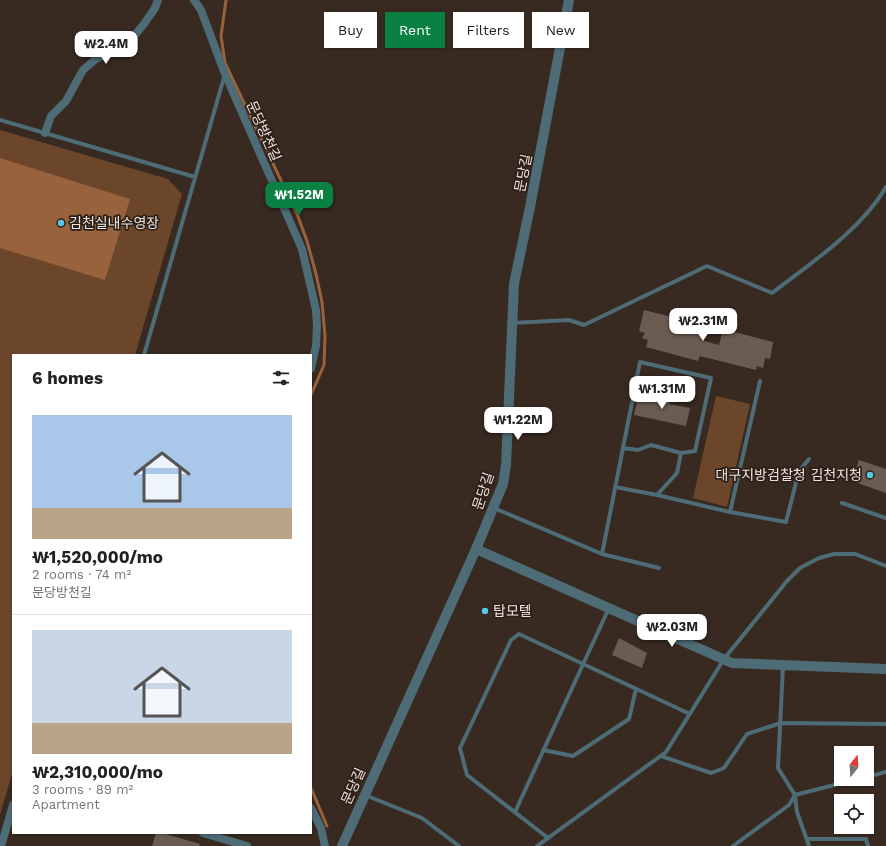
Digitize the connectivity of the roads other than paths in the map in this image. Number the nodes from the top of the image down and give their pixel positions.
1 (158, 0) edge
2 (194, 0) edge
3 (569, 0) edge
4 (225, 74) junction
5 (0, 120) edge
6 (45, 133) junction
7 (195, 177) junction
8 (886, 187) edge
9 (512, 323) junction
10 (144, 354) edge
11 (312, 364) edge
12 (760, 381) dead end
13 (623, 448) junction
14 (681, 453) junction
15 (808, 459) dead end
16 (615, 487) junction
17 (657, 495) junction
18 (842, 502) dead end
19 (494, 508) junction
20 (730, 512) junction
21 (886, 518) edge
22 (476, 549) junction
23 (602, 554) junction
24 (886, 566) edge
25 (659, 568) dead end
26 (609, 608) junction
27 (724, 659) junction
28 (583, 664) junction
29 (783, 665) junction
30 (886, 669) edge
31 (636, 689) junction
32 (690, 714) junction
33 (781, 723) junction
34 (886, 724) edge
35 (543, 750) junction
36 (661, 756) junction
37 (886, 772) edge
38 (874, 775) edge
39 (834, 785) edge
40 (365, 795) junction
41 (795, 795) junction
42 (12, 808) edge
43 (312, 810) edge
44 (515, 812) junction
45 (206, 834) edge
46 (548, 838) junction
47 (807, 839) junction
48 (1, 846) edge
49 (247, 846) edge
50 (325, 846) edge
51 (342, 846) edge
52 (459, 846) edge
53 (537, 846) edge
54 (733, 846) edge
55 (809, 846) edge
56 (868, 846) edge

1 - 6 street
2 - 4 street, 문당방천길
3 - 9 street, 문당길
4 - 7 lane
4 - 11 street, 문당방천길
5 - 6 lane
6 - 7 lane
7 - 10 lane
8 - 9 lane
9 - 19 street, 문당길
12 - 20 lane
13 - 14 lane
13 - 14 lane
13 - 16 lane
14 - 17 lane
15 - 20 lane
16 - 17 lane
16 - 23 lane
17 - 20 lane
18 - 21 lane
19 - 22 street, 문당길
19 - 23 lane
22 - 26 street
22 - 40 street, 문당길
23 - 25 lane
24 - 27 lane
26 - 27 street
26 - 28 lane
27 - 29 street
27 - 32 lane
28 - 31 lane
28 - 35 lane
28 - 44 lane
29 - 30 street
29 - 33 lane
31 - 32 lane
31 - 35 lane
32 - 36 lane
33 - 34 lane
33 - 36 lane
33 - 41 lane
35 - 44 lane
36 - 46 lane
37 - 38 lane
39 - 41 lane
40 - 51 street, 문당길
40 - 52 lane
41 - 47 lane
41 - 54 lane
42 - 48 street
43 - 50 street
44 - 46 lane
45 - 49 street
46 - 53 lane
47 - 55 lane
47 - 56 lane

